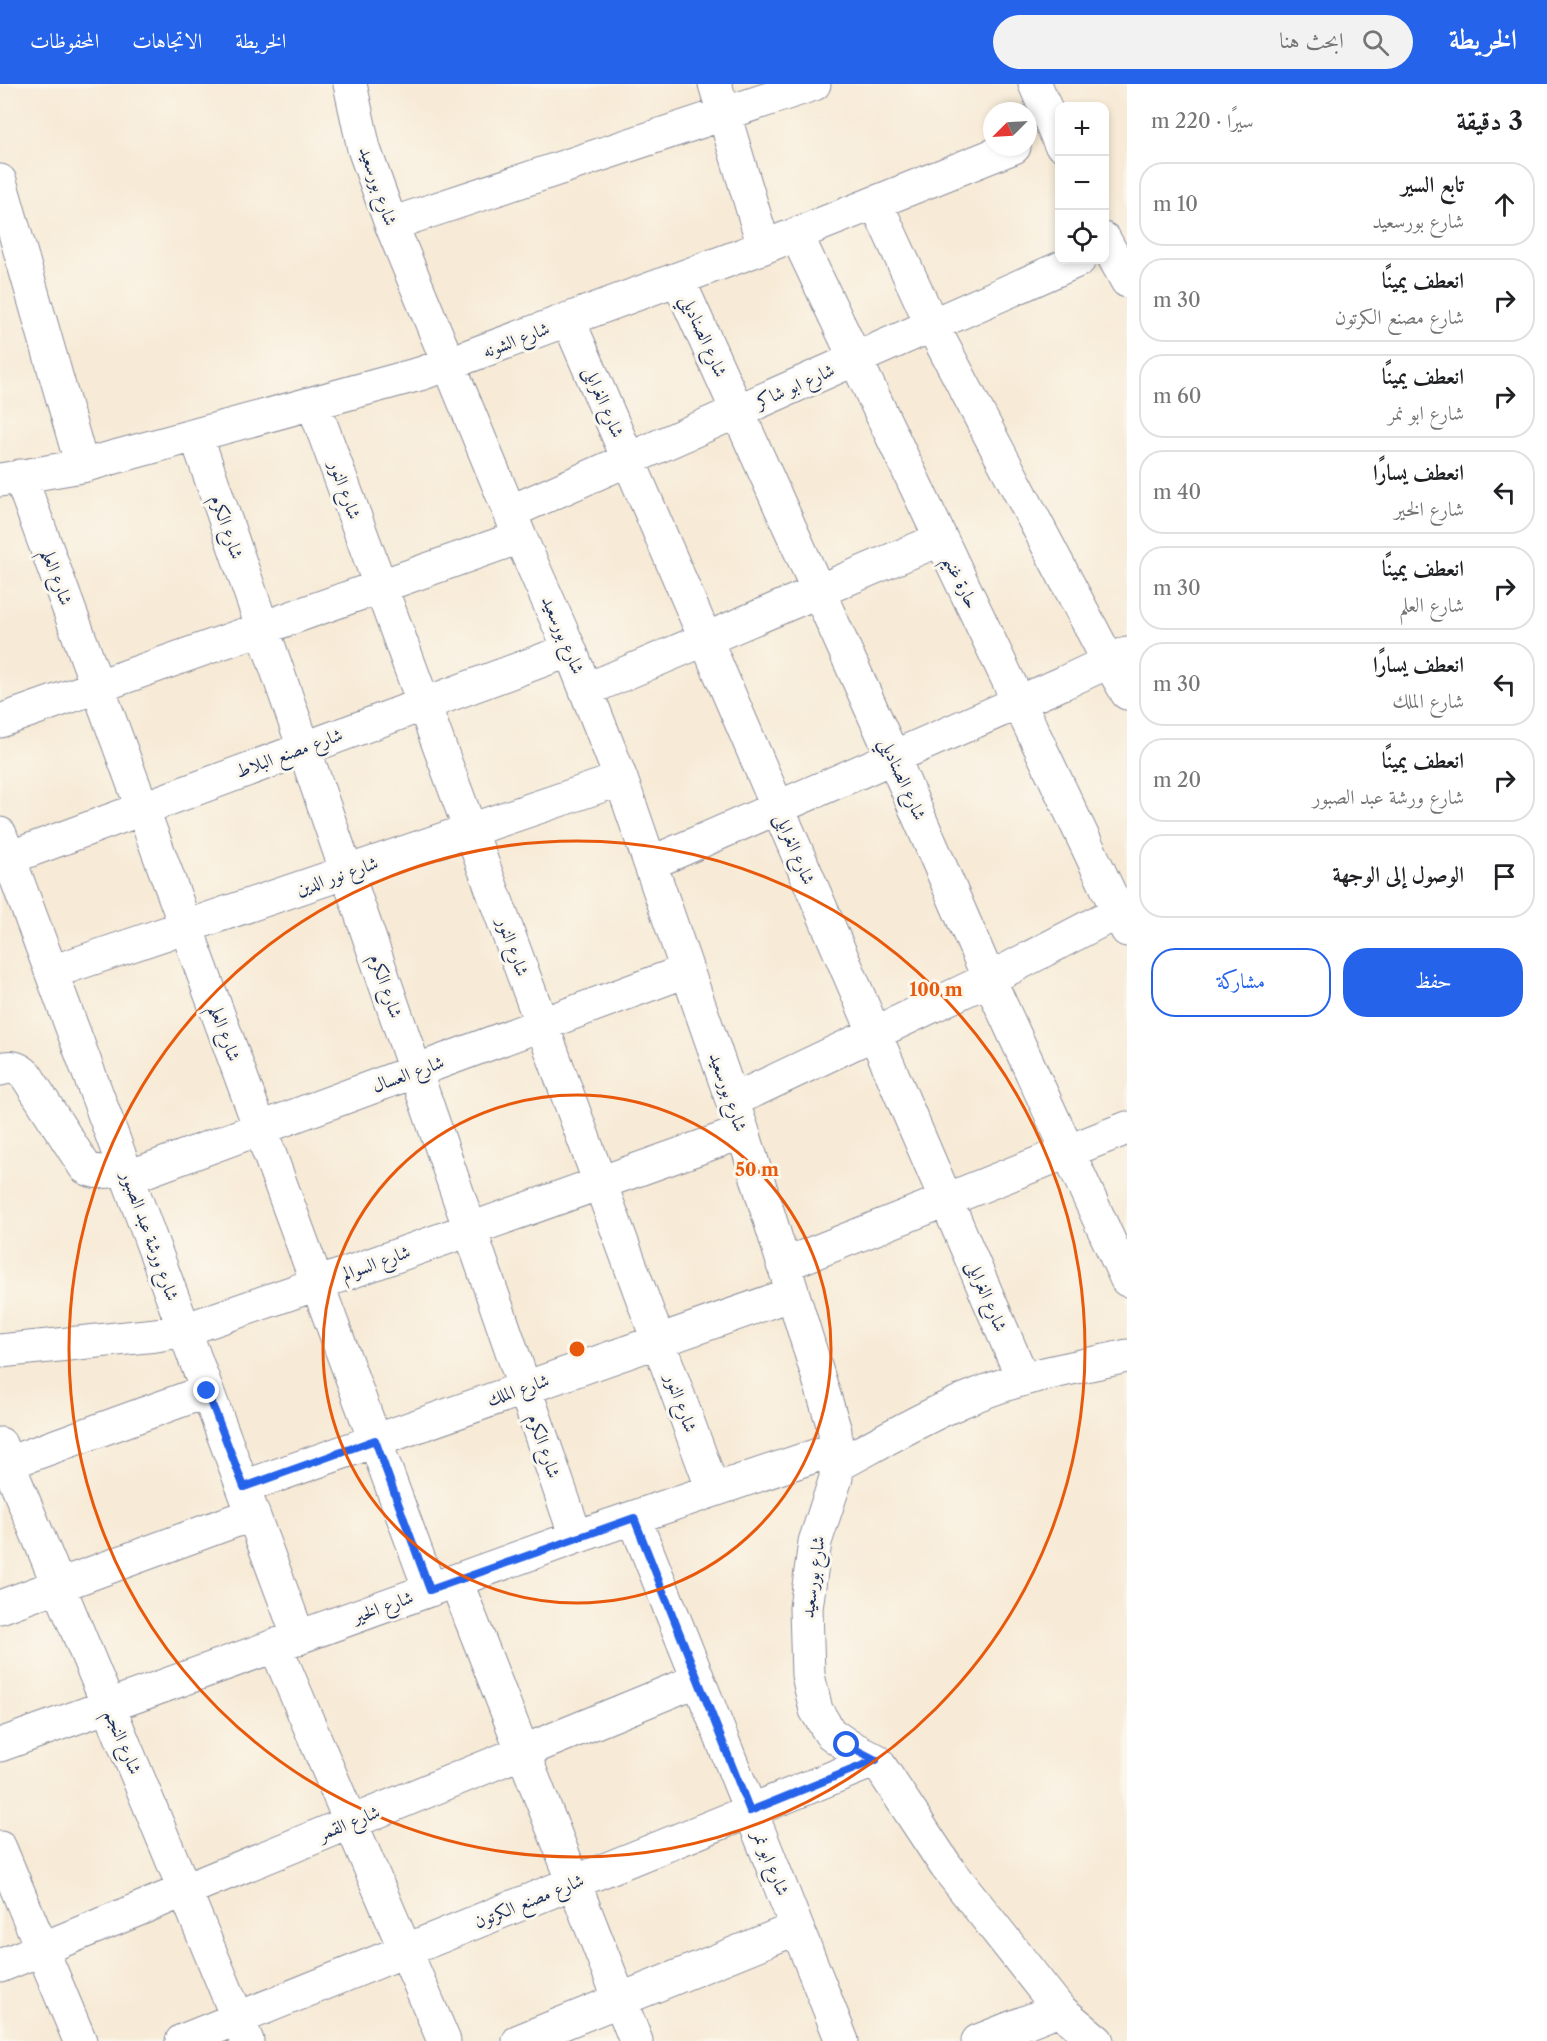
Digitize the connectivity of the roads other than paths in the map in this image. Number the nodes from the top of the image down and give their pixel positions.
1 (350, 84) edge
2 (814, 84) edge
3 (1035, 84) edge
4 (720, 99) edge
5 (1047, 139) edge
6 (991, 156) edge
7 (0, 181) edge
8 (876, 202) junction
9 (391, 224) junction
10 (796, 234) junction
11 (764, 247) junction
12 (1109, 260) edge
13 (1064, 264) edge
14 (678, 279) junction
15 (1127, 282) edge
16 (568, 319) junction
17 (932, 325) junction
18 (855, 359) junction
19 (449, 364) junction
20 (313, 403) junction
21 (738, 411) junction
22 (195, 435) junction
23 (628, 460) junction
24 (82, 466) junction
25 (10, 478) edge
26 (515, 525) junction
27 (941, 539) junction
28 (381, 586) junction
29 (819, 591) junction
30 (262, 628) junction
31 (706, 639) junction
32 (570, 650) junction
33 (1118, 658) edge
34 (97, 687) junction
35 (586, 690) junction
36 (1127, 693) edge
37 (1019, 702) junction
38 (424, 704) junction
39 (0, 721) edge
40 (303, 748) junction
41 (893, 757) junction
42 (621, 779) junction
43 (778, 807) junction
44 (142, 808) junction
45 (470, 830) junction
46 (4, 846) edge
47 (651, 863) junction
48 (346, 872) junction
49 (1124, 916) edge
50 (186, 927) junction
51 (686, 971) junction
52 (52, 972) junction
53 (989, 980) junction
54 (542, 1025) junction
55 (874, 1033) junction
56 (0, 1069) edge
57 (415, 1072) junction
58 (732, 1101) junction
59 (1127, 1128) edge
60 (260, 1129) junction
61 (743, 1132) junction
62 (1068, 1151) junction
63 (128, 1173) junction
64 (600, 1183) junction
65 (946, 1200) junction
66 (470, 1230) junction
67 (788, 1279) junction
68 (1127, 1280) edge
69 (317, 1284) junction
70 (184, 1330) junction
71 (658, 1341) junction
72 (0, 1351) edge
73 (1127, 1356) edge
74 (1023, 1379) junction
75 (524, 1388) junction
76 (207, 1391) junction
77 (375, 1440) junction
78 (835, 1457) junction
79 (3, 1458) edge
80 (713, 1490) junction
81 (248, 1500) junction
82 (634, 1518) junction
83 (576, 1538) junction
84 (58, 1585) junction
85 (443, 1585) junction
86 (0, 1607) edge
87 (287, 1641) junction
88 (698, 1680) junction
89 (108, 1705) junction
90 (0, 1745) edge
91 (523, 1752) junction
92 (876, 1760) junction
93 (750, 1811) junction
94 (351, 1823) junction
95 (0, 1848) edge
96 (575, 1882) junction
97 (185, 1891) junction
98 (797, 1928) junction
99 (41, 1949) junction
100 (405, 1951) junction
101 (0, 1966) edge
102 (620, 2000) junction
103 (1059, 2009) junction
104 (242, 2030) edge
105 (80, 2041) edge
106 (182, 2041) edge
107 (444, 2041) edge
108 (519, 2041) edge
109 (636, 2041) edge
110 (842, 2041) edge
111 (978, 2041) edge
112 (1097, 2041) edge

1 - 9 street, شارع بورسعيد
2 - 4 street
3 - 5 street
4 - 9 street
4 - 11 street
6 - 8 street, شارع الشونه
7 - 24 street
8 - 10 street, شارع الشونه
8 - 17 street
9 - 19 street, شارع بورسعيد
10 - 11 street, شارع الشونه
10 - 18 street, حارة غنيم
11 - 14 street, شارع الشونه
12 - 15 street
13 - 17 street, شارع ابو شاكر
14 - 16 street, شارع الشونه
14 - 21 street, شارع الصناديلي
16 - 19 street, شارع الشونه
16 - 23 street, شارع الغرابلى
17 - 18 street, شارع ابو شاكر
17 - 33 street
18 - 21 street, شارع ابو شاكر
18 - 27 street, حارة غنيم
19 - 20 street, شارع الشونه
19 - 26 street, شارع بورسعيد
20 - 22 street, شارع الشونه
20 - 28 street, شارع النور
21 - 23 street, شارع ابو شاكر
21 - 29 street, شارع الصناديلي
22 - 24 street, شارع الشونه
22 - 30 street, شارع الكرم
23 - 26 street, شارع ابو شاكر
23 - 31 street, شارع الغرابلى
24 - 25 street, شارع الشونه
25 - 34 street, شارع العلم
26 - 28 street, شارع ابو شاكر
26 - 32 street, شارع بورسعيد
27 - 29 street
27 - 37 street, حارة غنيم
28 - 30 street, شارع ابو شاكر
28 - 38 street, شارع النور
29 - 31 street
29 - 41 street, شارع الصناديلي
30 - 34 street, شارع ابو شاكر
30 - 40 street, شارع الكرم
31 - 35 street
31 - 43 street, شارع الغرابلى
32 - 35 street, شارع بورسعيد
32 - 38 street, شارع مصنع البلاط
33 - 36 street
33 - 37 street
34 - 39 street, شارع ابو شاكر
34 - 44 street, شارع العلم
35 - 42 street, شارع بورسعيد
37 - 41 street
37 - 49 street, حارة غنيم
38 - 40 street, شارع مصنع البلاط
38 - 45 street, شارع النور
40 - 44 street, شارع مصنع البلاط
40 - 48 street, شارع الكرم
41 - 43 street
41 - 53 street, شارع الصناديلي
42 - 45 street, شارع نور الدين
42 - 47 street, شارع بورسعيد
43 - 47 street
43 - 55 street, شارع الغرابلى
44 - 46 street, شارع مصنع البلاط
44 - 50 street, شارع العلم
45 - 48 street, شارع نور الدين
45 - 54 street, شارع النور
46 - 52 street, شارع ورشة عبد الصبور
47 - 51 street, شارع بورسعيد
48 - 50 street, شارع نور الدين
48 - 57 street, شارع الكرم
49 - 53 street
50 - 52 street, شارع نور الدين
50 - 60 street, شارع العلم
51 - 54 street, شارع العسال
51 - 58 street, شارع بورسعيد
52 - 63 street, شارع ورشة عبد الصبور
53 - 55 street
53 - 62 street, شارع الصناديلي
54 - 57 street, شارع العسال
54 - 64 street, شارع النور
55 - 58 street
55 - 65 street, شارع الغرابلى
56 - 63 street, شارع العسال
57 - 60 street, شارع العسال
57 - 66 street, شارع الكرم
58 - 61 street, شارع بورسعيد
59 - 62 street, شارع الملك
60 - 63 street, شارع العسال
60 - 69 street, شارع العلم
61 - 64 street, شارع السوالم
61 - 67 street, شارع بورسعيد
62 - 65 street, شارع الملك
62 - 68 street, شارع الصناديلي
63 - 70 street, شارع ورشة عبد الصبور
64 - 66 street, شارع السوالم
64 - 71 street, شارع النور
65 - 67 street, شارع الملك
65 - 74 street, شارع الغرابلى
66 - 69 street, شارع السوالم
66 - 75 street, شارع الكرم
67 - 71 street, شارع الملك
67 - 78 street, شارع بورسعيد
69 - 70 street, شارع السوالم
69 - 77 street, شارع العلم
70 - 72 street, شارع السوالم
70 - 76 street, شارع ورشة عبد الصبور
71 - 75 street, شارع الملك
71 - 80 street, شارع النور
73 - 74 street, شارع الخير
74 - 78 street, شارع الخير
75 - 77 street, شارع الملك
75 - 83 street, شارع الكرم
76 - 79 street
76 - 81 street, شارع ورشة عبد الصبور
77 - 81 street, شارع الملك
77 - 85 street, شارع العلم
78 - 80 street, شارع الخير
78 - 92 street, شارع بورسعيد
79 - 84 street, شارع النجم
80 - 82 street, شارع الخير
81 - 84 street, شارع الملك
81 - 87 street, شارع ورشة عبد الصبور
82 - 83 street, شارع الخير
82 - 88 street, شارع ابو نمر
83 - 85 street, شارع الخير
84 - 86 street, شارع الملك
84 - 89 street, شارع النجم
85 - 87 street, شارع الخير
85 - 91 street, شارع العلم
87 - 89 street, شارع الخير
87 - 94 street, شارع ورشة عبد الصبور
88 - 91 street, شارع القمر
88 - 93 street, شارع ابو نمر
89 - 90 street, شارع الخير
89 - 97 street, شارع النجم
91 - 94 street, شارع القمر
91 - 96 street, شارع العلم
92 - 93 street, شارع مصنع الكرتون
92 - 103 street, شارع بورسعيد
93 - 96 street, شارع مصنع الكرتون
93 - 98 street, شارع ابو نمر
94 - 97 street, شارع القمر
94 - 100 street, شارع ورشة عبد الصبور
95 - 99 street
96 - 100 street, شارع مصنع الكرتون
96 - 102 street, شارع العلم
97 - 99 street, شارع القمر
97 - 104 street, شارع النجم
98 - 102 street
98 - 110 street, شارع ابو نمر
99 - 101 street, شارع القمر
99 - 105 street
100 - 104 street, شارع مصنع الكرتون
100 - 107 street, شارع ورشة عبد الصبور
102 - 108 street
102 - 109 street, شارع العلم
103 - 111 street
103 - 112 street, شارع بورسعيد
104 - 106 street, شارع مصنع الكرتون

